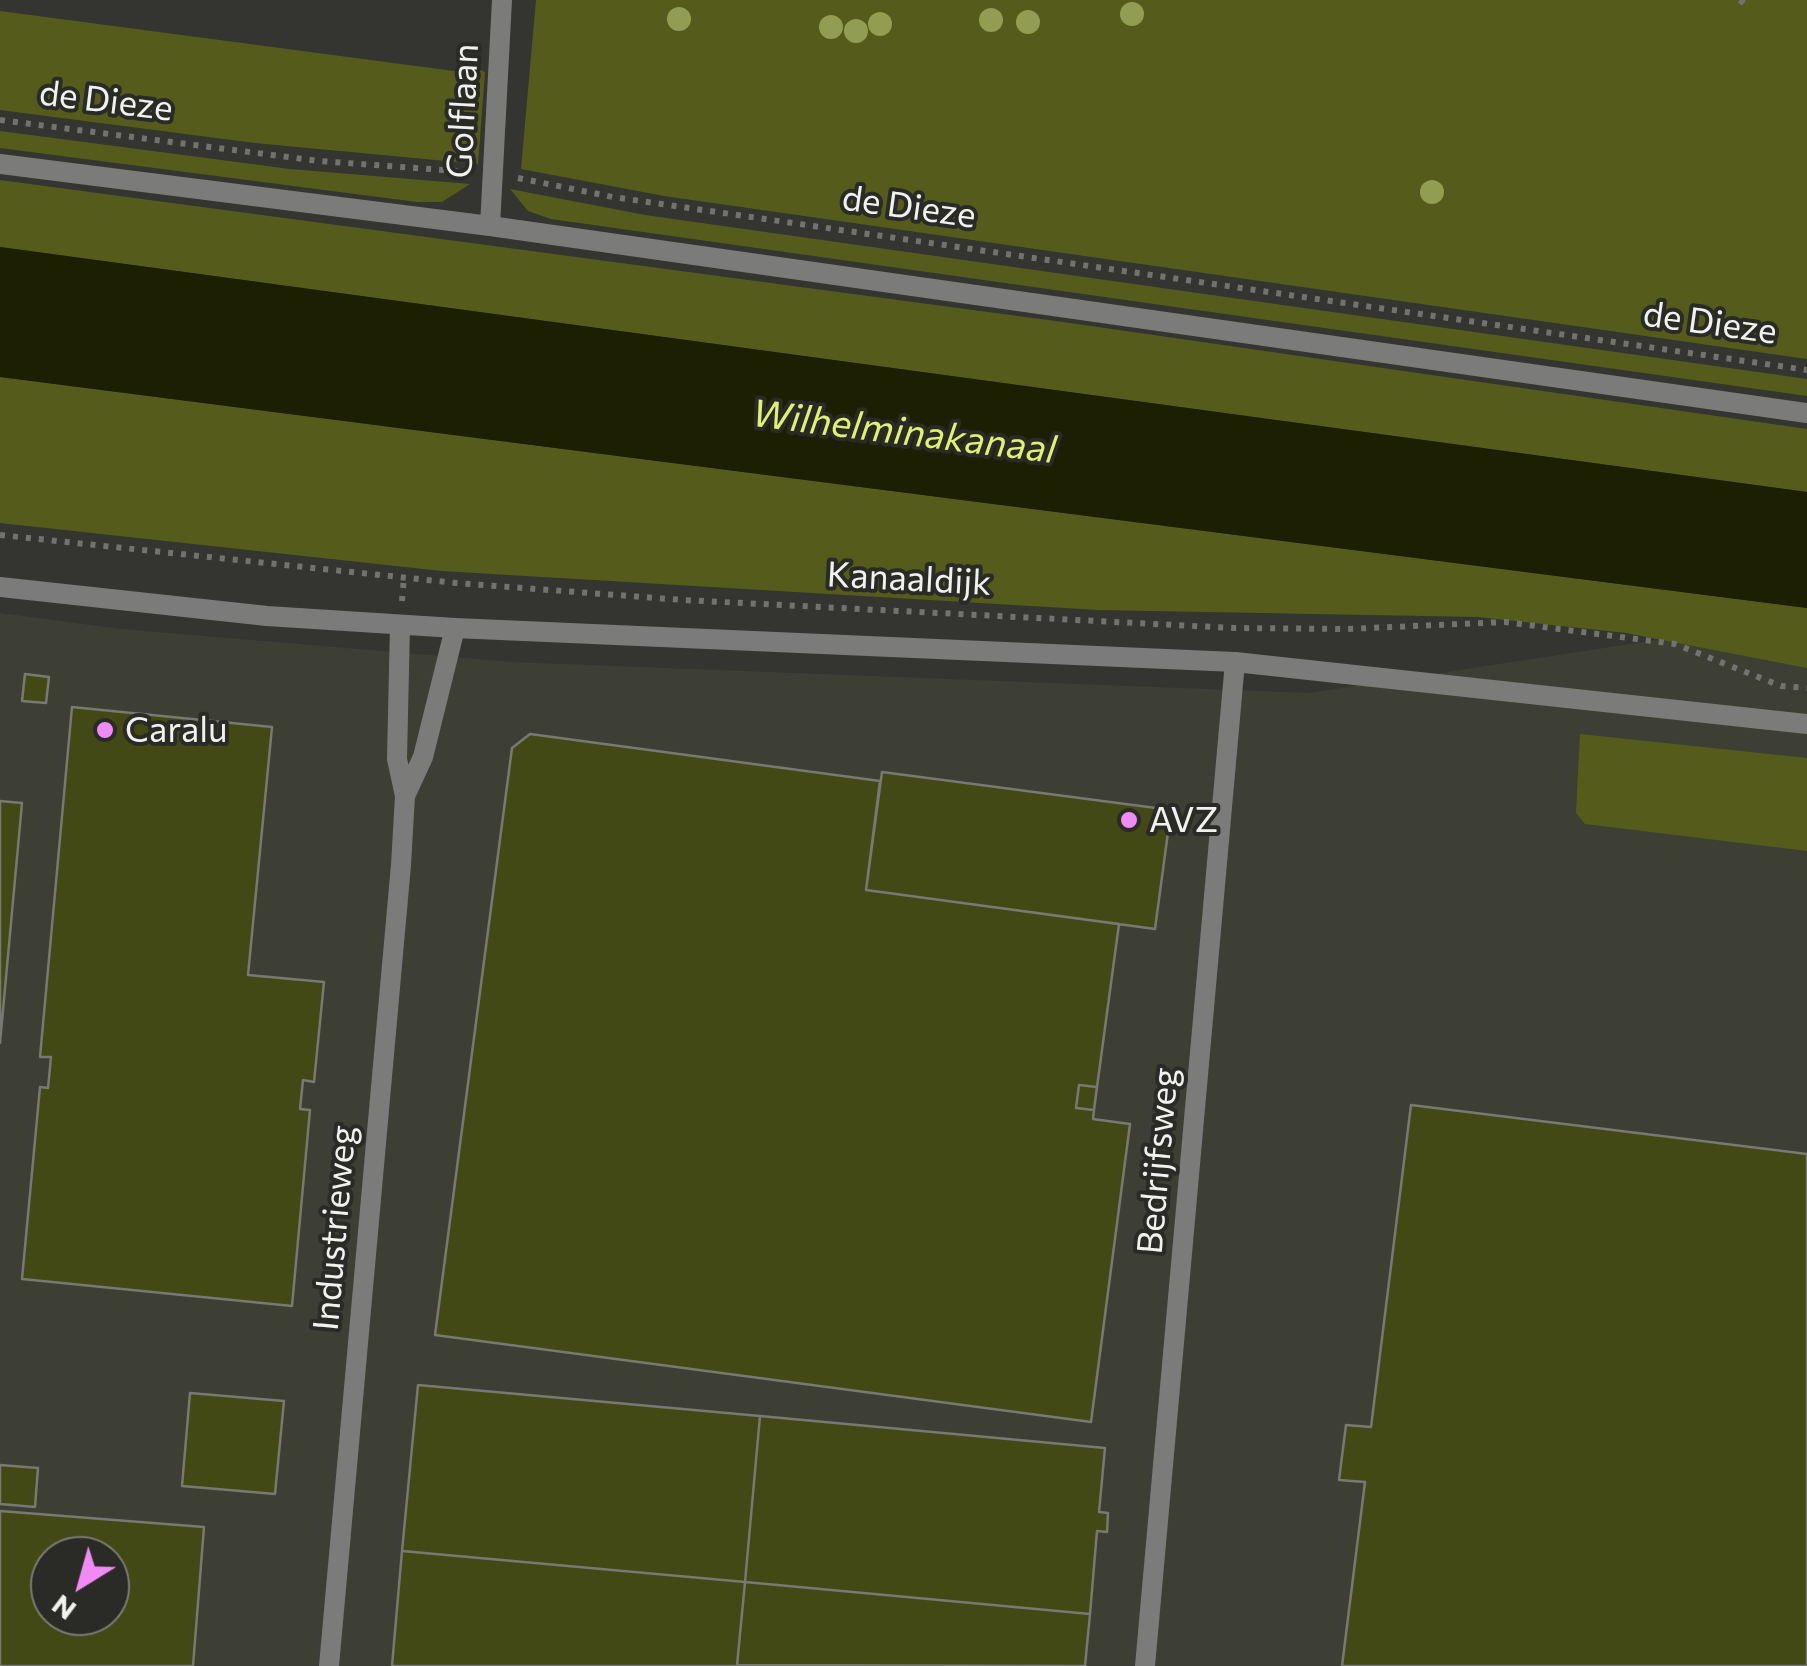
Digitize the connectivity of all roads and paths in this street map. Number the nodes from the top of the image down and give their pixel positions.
1 (502, 0) edge
2 (1740, 0) edge
3 (1749, 8) dead end
4 (0, 120) edge
5 (0, 164) edge
6 (493, 174) junction
7 (490, 226) junction
8 (1807, 370) edge
9 (1807, 414) edge
10 (0, 535) edge
11 (0, 588) edge
12 (400, 625) junction
13 (454, 628) junction
14 (1235, 662) junction
15 (1807, 688) edge
16 (1807, 724) edge
17 (406, 796) junction
18 (330, 1666) edge
19 (1145, 1666) edge

1 - 6 street, Golflaan
2 - 3 path
4 - 6 path, de Dieze
5 - 7 street
6 - 7 street, Golflaan
6 - 8 path, de Dieze
7 - 9 street
10 - 15 path, Kanaaldijk
11 - 12 street, Kanaaldijk
12 - 13 street, Kanaaldijk
12 - 17 street, Industrieweg
13 - 14 street, Kanaaldijk
13 - 17 street, Industrieweg
14 - 16 street, Kanaaldijk
14 - 19 street, Bedrijfsweg
17 - 18 street, Industrieweg

